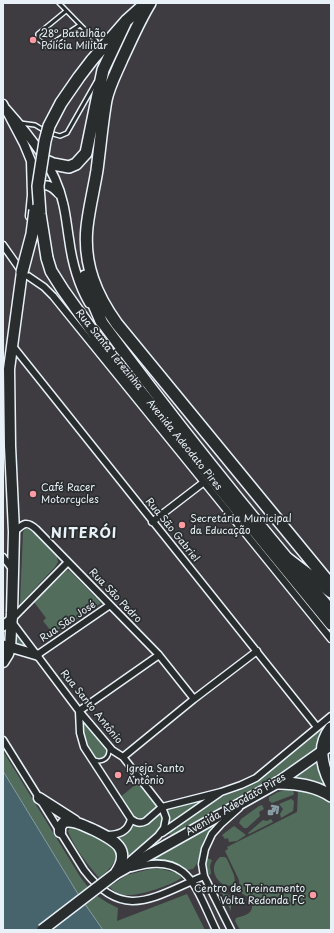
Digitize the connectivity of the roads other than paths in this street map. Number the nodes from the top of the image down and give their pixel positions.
1 (59, 3) edge
2 (146, 3) edge
3 (150, 3) edge
4 (66, 11) junction
5 (126, 21) junction
6 (80, 25) junction
7 (96, 41) dead end
8 (103, 70) junction
9 (5, 107) edge
10 (19, 123) junction
11 (44, 160) junction
12 (35, 190) junction
13 (63, 202) junction
14 (87, 244) junction
15 (3, 245) edge
16 (22, 272) junction
17 (101, 321) junction
18 (12, 345) junction
19 (6, 368) edge
20 (204, 482) junction
21 (152, 522) junction
22 (14, 532) junction
23 (3, 557) edge
24 (288, 559) junction
25 (68, 562) junction
26 (13, 570) junction
27 (331, 586) edge
28 (331, 592) edge
29 (110, 605) junction
30 (331, 610) edge
31 (9, 622) edge
32 (331, 624) edge
33 (331, 639) edge
34 (6, 646) edge
35 (257, 652) junction
36 (37, 655) junction
37 (159, 655) junction
38 (3, 662) edge
39 (194, 699) junction
40 (79, 711) junction
41 (331, 716) edge
42 (317, 727) junction
43 (331, 728) edge
44 (3, 740) edge
45 (109, 746) junction
46 (327, 749) edge
47 (123, 757) junction
48 (91, 760) junction
49 (277, 783) junction
50 (331, 784) edge
51 (221, 792) junction
52 (331, 796) edge
53 (39, 798) junction
54 (249, 800) junction
55 (162, 807) junction
56 (131, 819) junction
57 (75, 821) junction
58 (60, 832) junction
59 (101, 834) junction
60 (158, 836) junction
61 (115, 874) junction
62 (204, 876) junction
63 (191, 881) junction
64 (42, 930) edge
65 (216, 930) edge
66 (231, 930) edge

1 - 4 lane
2 - 5 highway
3 - 14 highway
4 - 6 lane
4 - 6 lane
5 - 8 highway
5 - 12 highway, bridge
6 - 7 lane
8 - 10 lane
8 - 11 highway
9 - 10 street
9 - 12 street
10 - 11 street
11 - 13 street
12 - 13 street
12 - 16 highway, bridge
12 - 32 highway, Avenida Adeodato Pires, bridge
13 - 17 street
14 - 17 highway
14 - 27 highway
15 - 16 street, Rua Santa Terezinha
16 - 18 main road
16 - 20 street, Rua Santa Terezinha
17 - 24 main road
18 - 19 main road
18 - 21 street, Rua São Gabriel
19 - 22 main road
20 - 21 street
20 - 33 street, Rua Santa Terezinha
21 - 35 street, Rua São Gabriel
22 - 25 street, Rua São Pedro
22 - 26 main road
23 - 26 street
24 - 28 highway
24 - 30 main road
25 - 29 street, Rua São Pedro
25 - 31 street
26 - 31 main road
29 - 36 street, Rua São José
29 - 37 street, Rua São Pedro
31 - 34 main road
31 - 36 street, Rua Santo Antônio
34 - 36 main road
34 - 38 main road
35 - 39 street
35 - 42 street, Rua São Gabriel
36 - 40 street, Rua Santo Antônio
37 - 39 street, Rua São Pedro
37 - 40 street
39 - 47 street
40 - 45 street, Rua Santo Antônio
40 - 48 street
41 - 42 street
42 - 51 street
43 - 46 highway
44 - 53 street
45 - 47 street, Rua Santo Antônio
45 - 48 lane
46 - 49 main road, Avenida Adeodato Pires
46 - 50 highway
47 - 55 street, Rua Santo Antônio
48 - 56 street
49 - 52 highway
49 - 54 main road, Avenida Adeodato Pires
51 - 55 street
51 - 60 street
53 - 57 main road
53 - 58 street
54 - 61 main road, Avenida Adeodato Pires
54 - 62 street
55 - 56 street
55 - 60 street, Rua Santo Antônio
56 - 59 street
57 - 58 main road
57 - 59 main road
58 - 63 street
59 - 61 main road
60 - 61 street, Rua Santo Antônio
61 - 63 street
61 - 64 main road, Avenida Adeodato Pires, bridge
62 - 63 street
62 - 66 street
63 - 65 street

